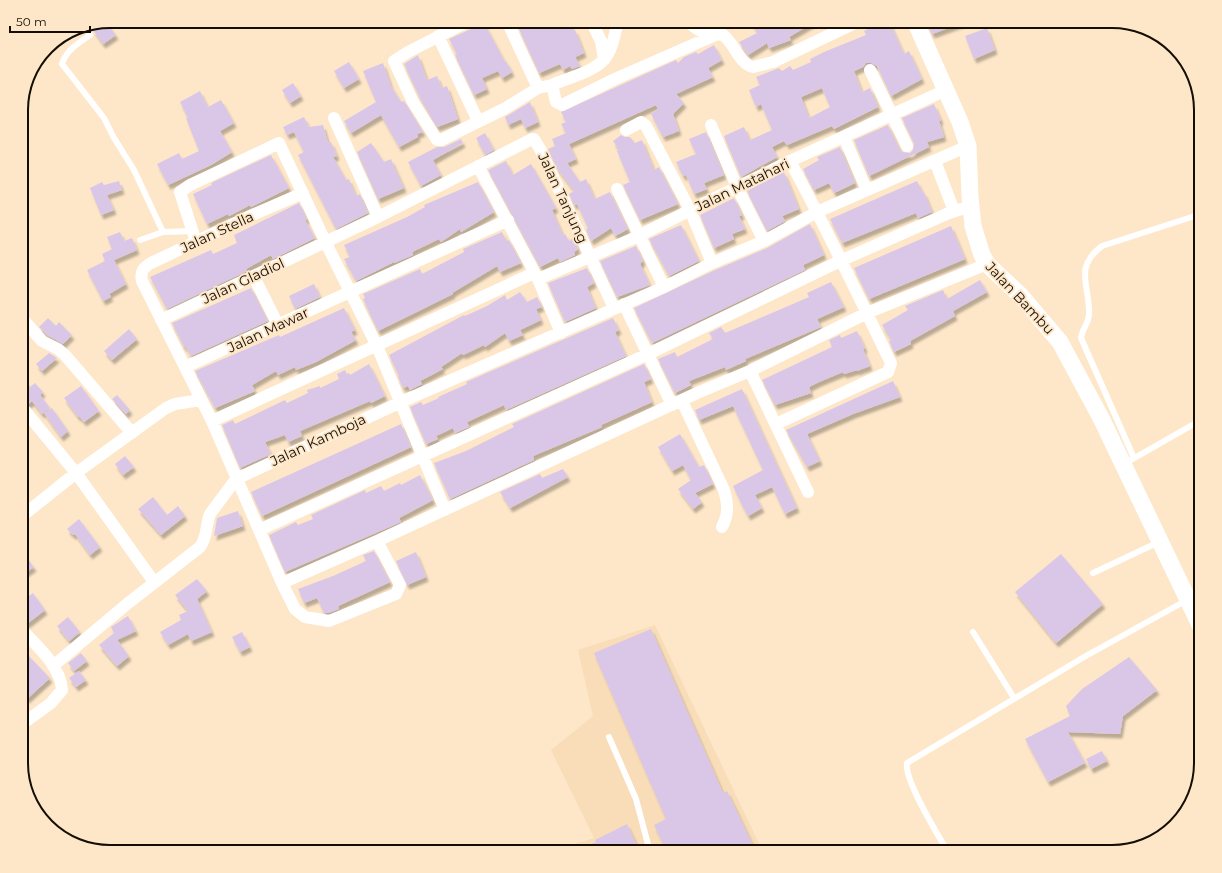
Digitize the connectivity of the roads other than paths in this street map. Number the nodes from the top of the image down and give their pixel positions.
1 (455, 28) edge
2 (511, 28) edge
3 (594, 28) edge
4 (616, 28) edge
5 (696, 28) edge
6 (844, 28) edge
7 (918, 28) edge
8 (90, 35) dead end
9 (438, 36) junction
10 (713, 36) junction
11 (604, 60) junction
12 (870, 70) dead end
13 (552, 85) junction
14 (538, 88) junction
15 (946, 90) junction
16 (892, 115) junction
17 (334, 118) dead end
18 (478, 121) junction
19 (711, 125) dead end
20 (626, 130) dead end
21 (844, 137) junction
22 (534, 139) joint
23 (907, 146) dead end
24 (968, 146) junction
25 (790, 161) junction
26 (936, 161) junction
27 (478, 166) junction
28 (865, 186) dead end
29 (737, 187) junction
30 (617, 189) dead end
31 (303, 193) junction
32 (971, 206) junction
33 (690, 210) junction
34 (817, 212) junction
35 (954, 212) junction
36 (1194, 216) edge
37 (378, 217) junction
38 (508, 220) junction
39 (163, 232) junction
40 (640, 235) junction
41 (195, 237) junction
42 (140, 240) dead end
43 (764, 241) junction
44 (326, 243) junction
45 (590, 257) junction
46 (840, 261) junction
47 (712, 263) junction
48 (987, 264) junction
49 (536, 276) junction
50 (254, 277) junction
51 (664, 287) junction
52 (350, 291) junction
53 (619, 306) junction
54 (867, 312) junction
55 (161, 320) junction
56 (28, 325) edge
57 (278, 325) junction
58 (561, 333) junction
59 (377, 346) junction
60 (648, 354) junction
61 (185, 367) junction
62 (750, 372) junction
63 (201, 400) junction
64 (401, 402) junction
65 (677, 403) junction
66 (28, 415) edge
67 (212, 421) junction
68 (776, 424) junction
69 (1194, 424) edge
70 (132, 432) junction
71 (423, 457) junction
72 (1129, 461) junction
73 (76, 474) junction
74 (236, 479) junction
75 (808, 492) dead end
76 (445, 510) junction
77 (28, 512) edge
78 (722, 527) dead end
79 (259, 530) junction
80 (377, 541) junction
81 (1160, 542) junction
82 (1093, 573) dead end
83 (154, 582) junction
84 (282, 583) junction
85 (1188, 600) junction
86 (1194, 612) edge
87 (973, 632) dead end
88 (28, 637) edge
89 (54, 666) junction
90 (1014, 698) junction
91 (28, 720) edge
92 (609, 737) dead end
93 (648, 845) edge
94 (944, 845) edge

1 - 9 street
2 - 14 street
3 - 11 street
4 - 11 street
5 - 10 street
6 - 10 street
7 - 15 street, Jalan Bambu
8 - 39 lane
9 - 18 street
9 - 18 street
10 - 13 street
11 - 13 street
12 - 16 street
13 - 14 street
14 - 18 street
15 - 16 street, Jalan Matahari
15 - 24 street, Jalan Bambu
16 - 21 street, Jalan Matahari
16 - 23 street
17 - 37 street
19 - 29 street
20 - 33 street
21 - 25 street, Jalan Matahari
21 - 28 street
22 - 27 street, Jalan Gladiol
22 - 45 street, Jalan Tanjung
24 - 26 street, Jalan Kamboja
24 - 32 street, Jalan Bambu
25 - 29 street, Jalan Matahari
25 - 34 street
26 - 34 street, Jalan Kamboja
26 - 35 street
27 - 37 street, Jalan Gladiol
27 - 38 street
29 - 33 street, Jalan Matahari
29 - 43 street
30 - 40 street
31 - 41 street, Jalan Stella
31 - 41 street
31 - 44 street
32 - 35 street
32 - 48 street, Jalan Bambu
33 - 40 street, Jalan Matahari
33 - 47 street
34 - 43 street, Jalan Kamboja
34 - 46 street
35 - 46 street
36 - 72 lane
37 - 44 street, Jalan Gladiol
38 - 49 street
38 - 52 street, Jalan Mawar
39 - 41 lane
39 - 42 lane
40 - 45 street, Jalan Matahari
40 - 51 street
41 - 55 street, Jalan Stella
43 - 47 street, Jalan Kamboja
44 - 50 street, Jalan Gladiol
44 - 52 street
45 - 49 street, Jalan Matahari
45 - 53 street, Jalan Tanjung
46 - 54 street
46 - 60 street
47 - 51 street, Jalan Kamboja
48 - 54 street
48 - 72 street, Jalan Bambu
49 - 58 street
49 - 59 street, Jalan Matahari
50 - 55 street, Jalan Gladiol
50 - 57 street
51 - 53 street, Jalan Kamboja
52 - 57 street, Jalan Mawar
52 - 59 street
53 - 58 street, Jalan Kamboja
53 - 60 street, Jalan Tanjung
54 - 62 street
54 - 68 street
55 - 61 street
56 - 70 street
57 - 61 street, Jalan Mawar
58 - 64 street, Jalan Kamboja
59 - 64 street
59 - 67 street, Jalan Matahari
60 - 65 street, Jalan Tanjung
60 - 71 street
61 - 63 street
62 - 65 street
62 - 68 street
63 - 67 street
63 - 70 street
64 - 71 street
64 - 74 street, Jalan Kamboja
65 - 76 street
65 - 78 street, Jalan Tanjung
66 - 73 street
67 - 74 street
68 - 75 street
69 - 72 lane
70 - 73 street
71 - 76 street
71 - 79 street
72 - 81 street, Jalan Bambu
73 - 77 street
73 - 83 street
74 - 79 street
74 - 83 street
76 - 80 street
79 - 84 street
80 - 84 street
80 - 84 street
81 - 82 lane
81 - 85 street, Jalan Bambu
83 - 89 street
85 - 86 street, Jalan Bambu
85 - 90 lane
87 - 90 lane
88 - 89 street
89 - 91 street
90 - 94 lane
92 - 93 lane

